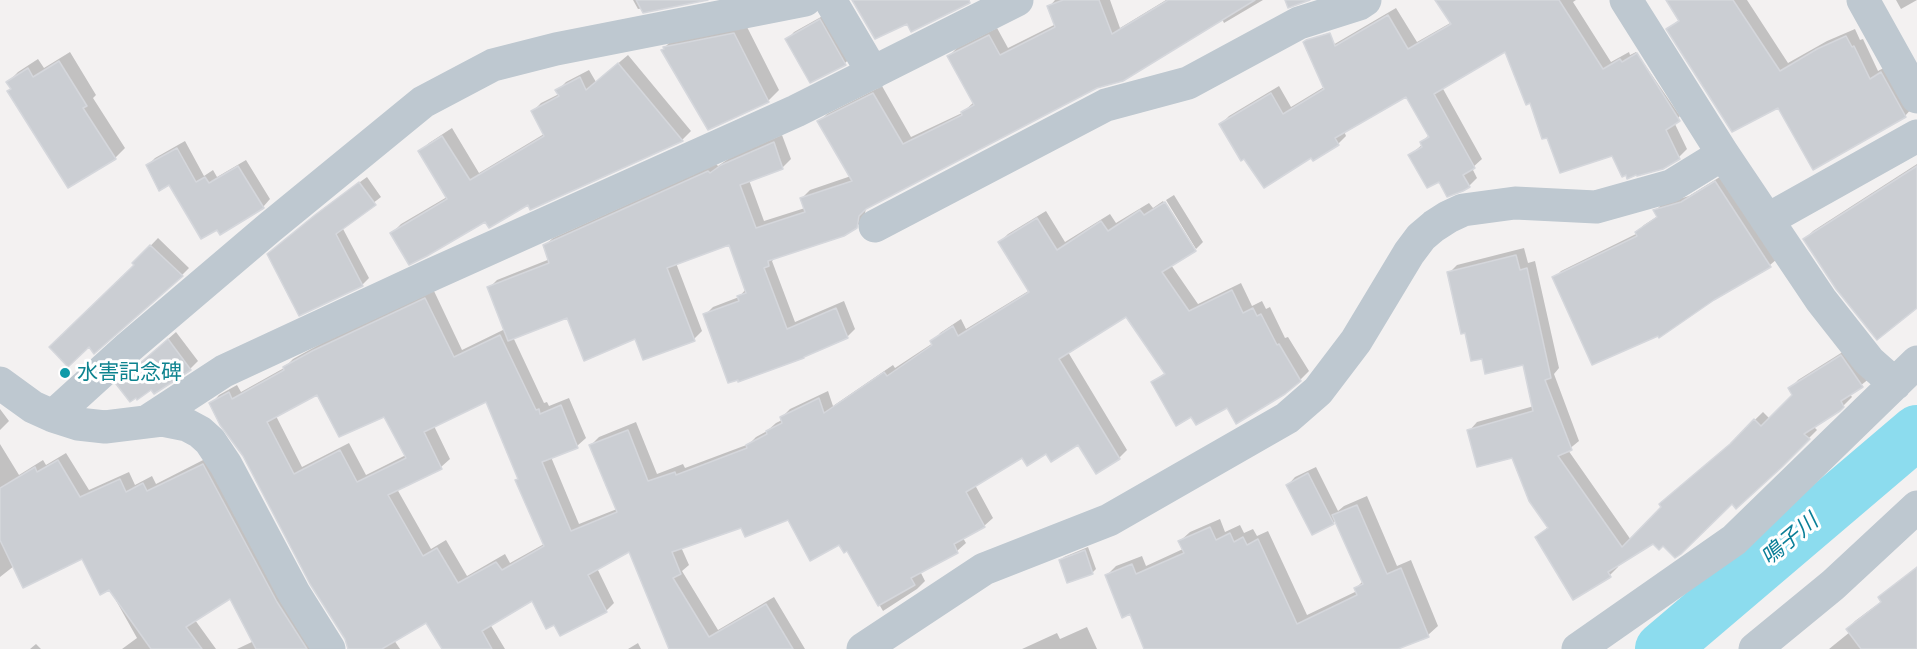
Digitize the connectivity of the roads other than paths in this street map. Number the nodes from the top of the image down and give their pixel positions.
1 (805, 0) edge
2 (830, 0) edge
3 (1017, 0) edge
4 (1365, 0) edge
5 (1626, 0) edge
6 (1863, 0) edge
7 (873, 73) junction
8 (1917, 98) edge
9 (1917, 136) edge
10 (1723, 154) junction
11 (1767, 220) junction
12 (875, 226) dead end
13 (1906, 373) edge
14 (0, 383) edge
15 (53, 416) junction
16 (149, 420) junction
17 (1917, 507) edge
18 (329, 649) edge
19 (863, 649) edge
20 (1578, 649) edge
21 (1755, 649) edge

1 - 15 street
2 - 7 street
3 - 7 street
4 - 12 street
5 - 10 street
6 - 8 street
7 - 16 street
9 - 11 street
10 - 11 street
10 - 19 street
11 - 13 street
13 - 20 street
14 - 15 street
15 - 16 street
16 - 18 street
17 - 21 street

